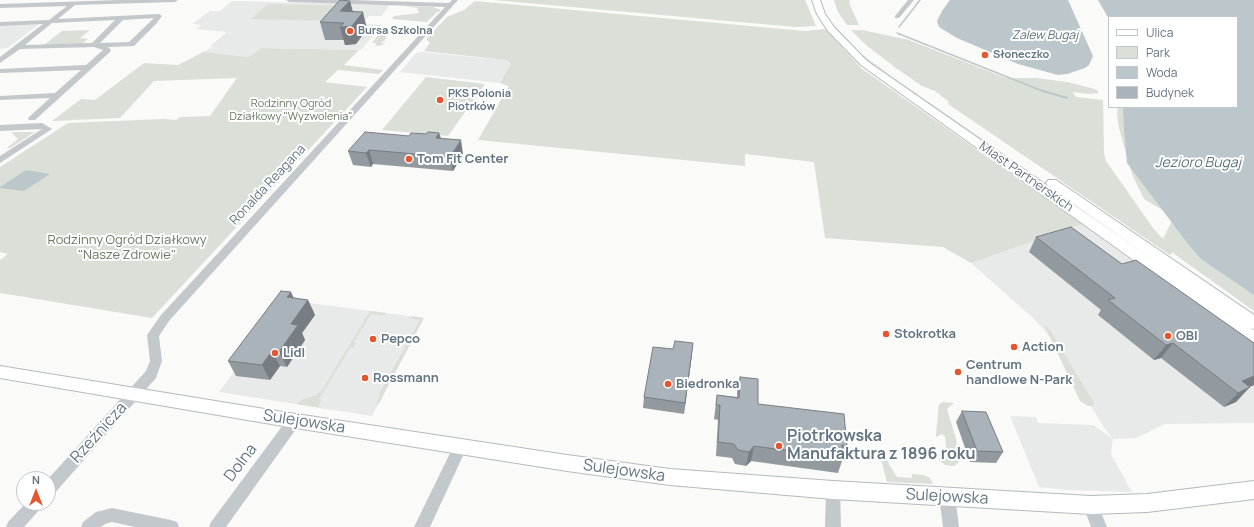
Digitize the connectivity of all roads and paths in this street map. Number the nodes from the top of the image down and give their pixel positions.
1 (175, 0) edge
2 (289, 0) edge
3 (321, 0) edge
4 (816, 0) edge
5 (824, 0) edge
6 (911, 0) edge
7 (75, 2) edge
8 (453, 3) edge
9 (0, 6) edge
10 (897, 17) dead end
11 (120, 19) junction
12 (50, 22) junction
13 (0, 24) edge
14 (95, 45) junction
15 (110, 47) junction
16 (15, 49) junction
17 (0, 51) edge
18 (0, 61) edge
19 (88, 67) junction
20 (0, 71) edge
21 (57, 96) junction
22 (0, 98) edge
23 (32, 118) dead end
24 (0, 128) edge
25 (0, 160) edge
26 (1254, 323) edge
27 (1254, 338) edge
28 (0, 372) edge
29 (134, 394) junction
30 (294, 421) junction
31 (460, 447) junction
32 (56, 481) edge
33 (833, 490) junction
34 (1254, 490) edge
35 (947, 496) junction
36 (1091, 505) junction
37 (29, 511) edge
38 (14, 527) edge
39 (89, 527) edge
40 (171, 527) edge
41 (217, 527) edge
42 (422, 527) edge
43 (833, 527) edge
44 (952, 527) edge
45 (1099, 527) edge

1 - 7 street
2 - 3 street
3 - 8 street
4 - 27 main road, Miast Partnerskich
5 - 26 main road, Miast Partnerskich
6 - 10 street
7 - 9 street
7 - 12 street
8 - 29 street, Ronalda Reagana
11 - 12 street
11 - 14 street
11 - 15 street
12 - 13 street
12 - 16 street
14 - 15 street
14 - 16 street
15 - 19 street
16 - 17 street
16 - 18 street
19 - 20 street
19 - 21 street
21 - 22 street
21 - 23 street
24 - 25 street
28 - 29 main road, Sulejowska
29 - 30 main road, Sulejowska
29 - 32 street, Rzeźnicza
30 - 31 main road, Sulejowska
30 - 41 street, Dolna
31 - 33 main road, Sulejowska
31 - 42 street
33 - 35 main road, Sulejowska
33 - 43 street
34 - 36 main road, Sulejowska
35 - 36 main road, Sulejowska
35 - 44 street
36 - 45 street
37 - 38 street
39 - 40 street

